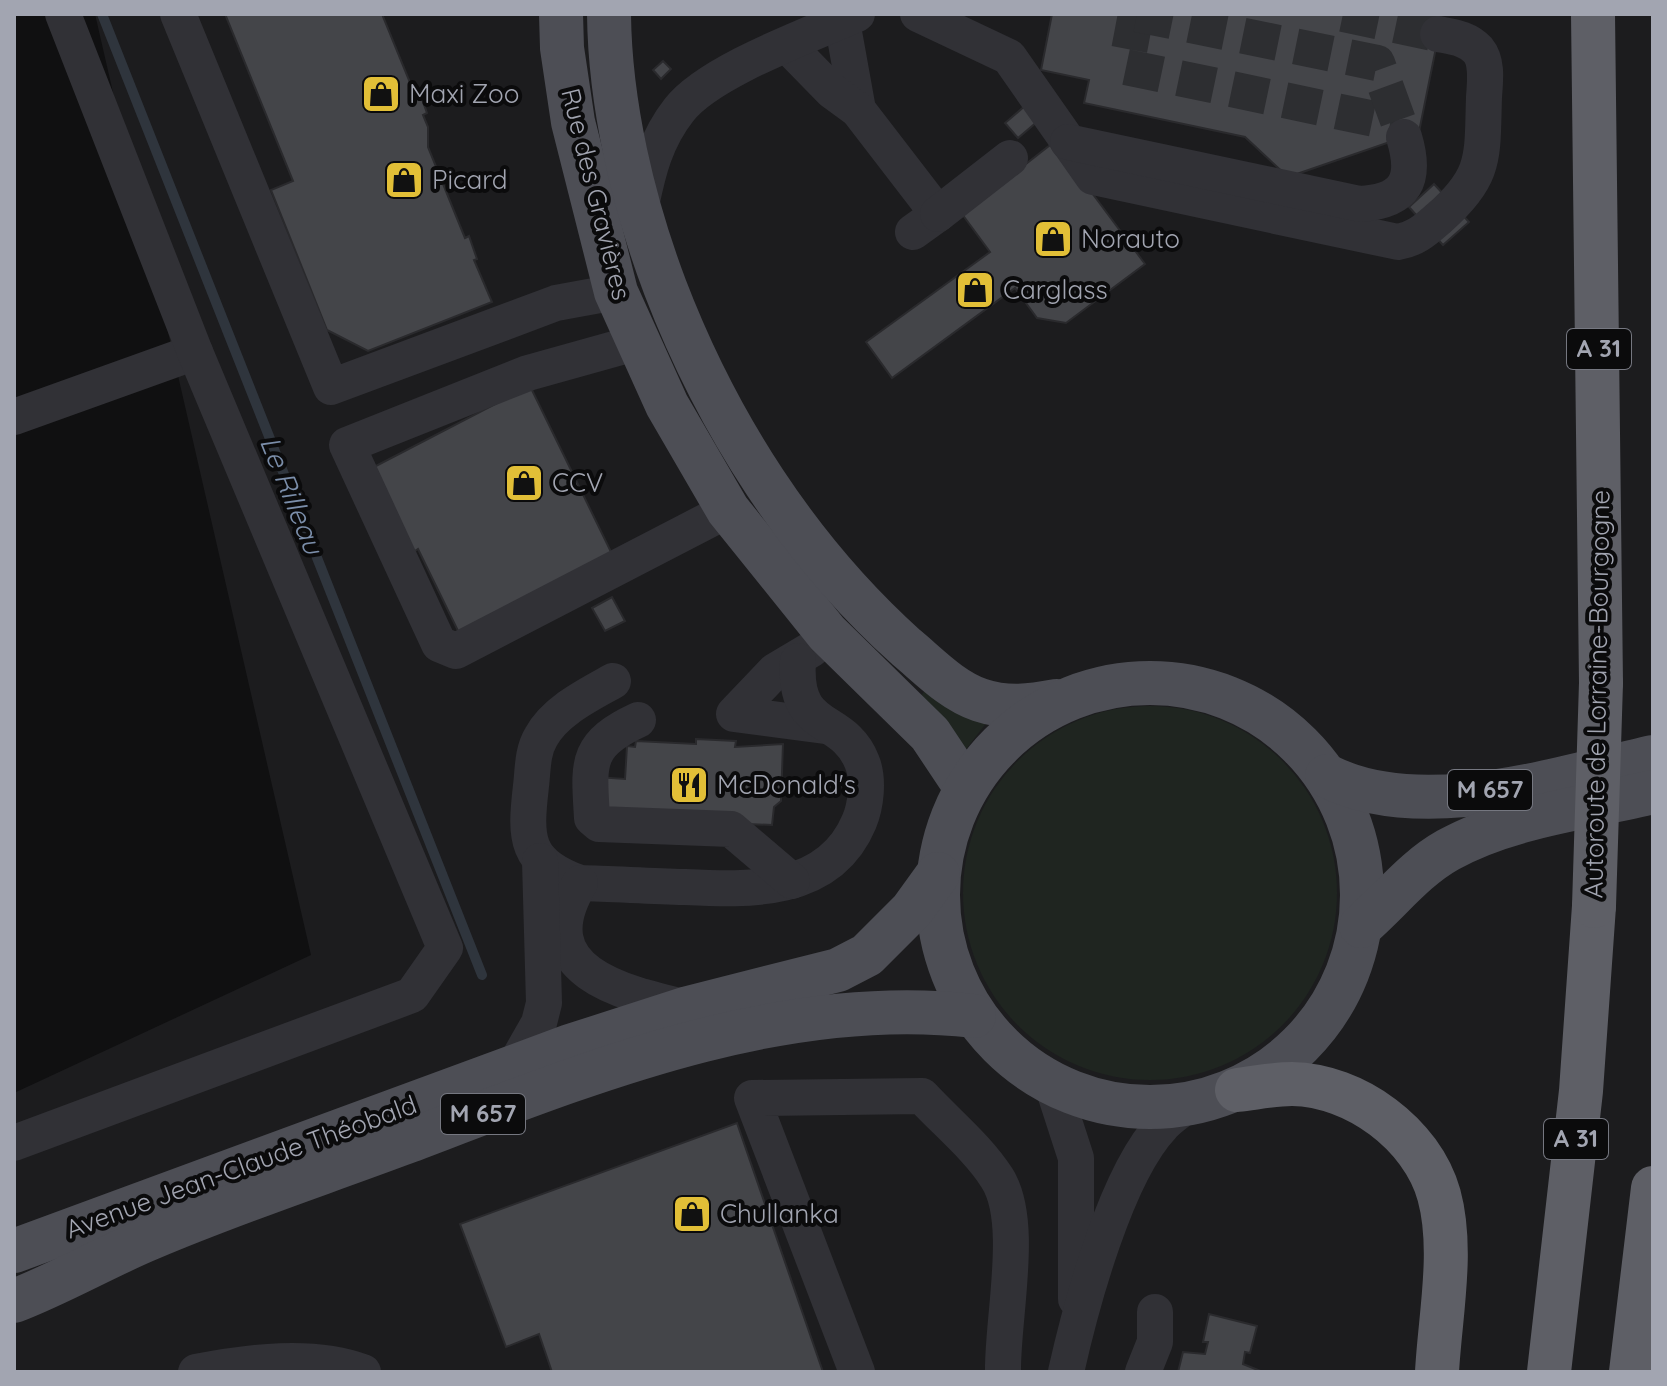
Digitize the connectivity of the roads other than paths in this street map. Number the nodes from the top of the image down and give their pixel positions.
1 (63, 14) edge
2 (178, 14) edge
3 (561, 14) edge
4 (609, 14) edge
5 (918, 14) edge
6 (1593, 14) edge
7 (849, 17) edge
8 (1438, 34) tunnel mouth
9 (788, 46) junction
10 (858, 110) junction
11 (1404, 137) tunnel mouth
12 (1068, 142) junction
13 (1010, 158) dead end
14 (641, 206) junction
15 (616, 292) junction
16 (639, 342) junction
17 (195, 352) junction
18 (14, 417) edge
19 (728, 510) junction
20 (812, 647) junction
21 (613, 681) dead end
22 (1067, 699) junction
23 (560, 714) junction
24 (825, 726) junction
25 (1653, 757) edge
26 (1327, 776) junction
27 (966, 788) junction
28 (1653, 792) edge
29 (540, 861) junction
30 (938, 874) junction
31 (792, 881) junction
32 (580, 883) junction
33 (1361, 926) junction
34 (688, 1008) junction
35 (974, 1016) junction
36 (514, 1067) junction
37 (1052, 1084) junction
38 (1237, 1090) junction
39 (1187, 1105) junction
40 (14, 1143) edge
41 (1653, 1188) edge
42 (14, 1251) edge
43 (22, 1299) edge
44 (1155, 1312) dead end
45 (1076, 1327) junction
46 (196, 1372) edge
47 (363, 1372) edge
48 (857, 1372) edge
49 (1003, 1372) edge
50 (1066, 1372) edge
51 (1143, 1372) edge
52 (1437, 1372) edge
53 (1549, 1372) edge
54 (1631, 1372) edge

1 - 17 street
2 - 15 street
3 - 15 main road, Rue des Gravières
4 - 14 main road, Rue des Gravières
5 - 12 street
6 - 53 highway, Autoroute de Lorraine-Bourgogne / A 31, bridge
7 - 9 street
7 - 10 street
8 - 12 street
9 - 10 street
9 - 14 street
10 - 13 street
11 - 12 street
14 - 22 main road, Rue des Gravières
15 - 16 main road, Rue des Gravières
16 - 19 main road, Rue des Gravières
16 - 19 street
17 - 18 street
17 - 40 street
19 - 20 main road, Rue des Gravières
20 - 24 street
20 - 24 street
20 - 27 main road, Rue des Gravières
21 - 23 street
22 - 26 main road
22 - 27 main road
23 - 29 street
23 - 31 street
24 - 31 street
25 - 26 main road, M 657
26 - 33 main road
27 - 30 main road
28 - 33 main road, M 657
29 - 32 street
29 - 36 street
30 - 34 main road, Avenue Jean-Claude Théobald / M 657
30 - 35 main road
31 - 32 street
32 - 34 street
33 - 38 main road
34 - 36 main road, Avenue Jean-Claude Théobald / M 657
35 - 37 main road
35 - 43 main road, Avenue Jean-Claude Théobald / M 657
36 - 42 main road, Avenue Jean-Claude Théobald / M 657
37 - 39 main road
37 - 45 street
38 - 39 main road
38 - 52 highway
39 - 45 street
41 - 54 highway
44 - 51 street
45 - 50 street
46 - 47 street
48 - 49 street

